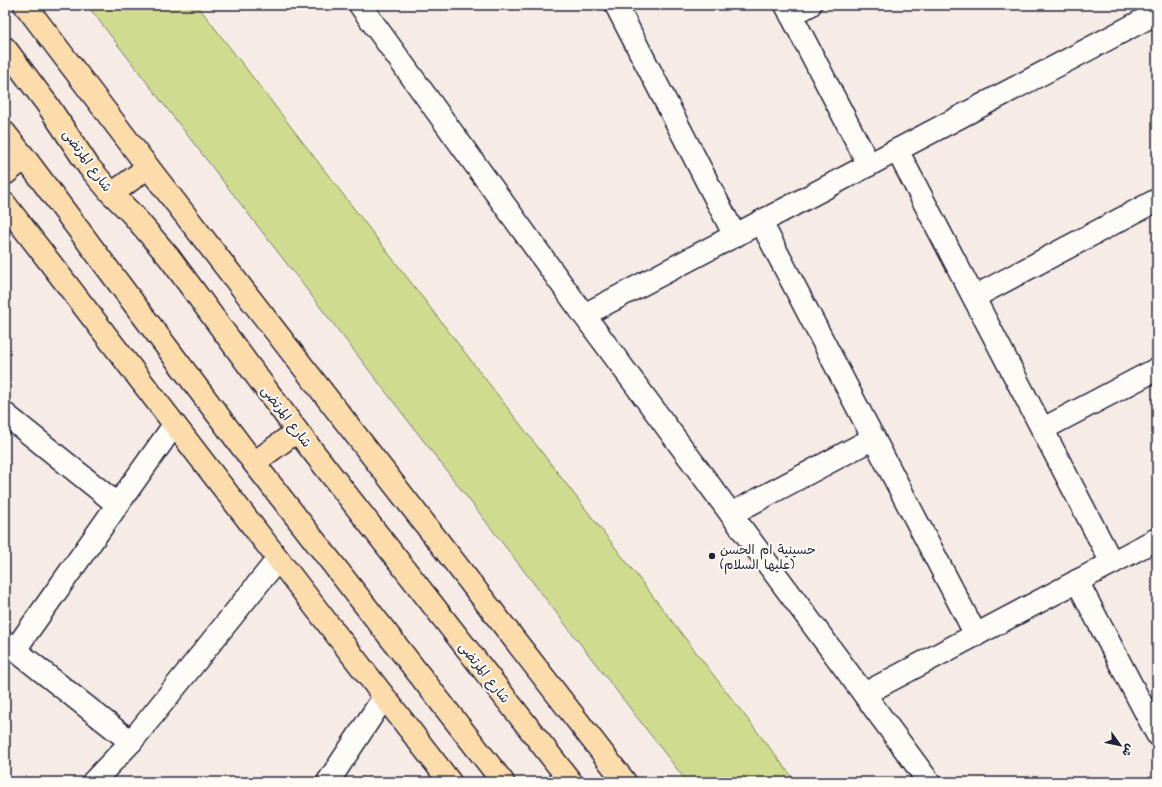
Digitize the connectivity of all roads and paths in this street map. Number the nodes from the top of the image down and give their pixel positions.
1 (26, 5) edge
2 (360, 5) edge
3 (616, 5) edge
4 (810, 5) edge
5 (789, 10) edge
6 (1157, 13) edge
7 (5, 48) edge
8 (5, 133) edge
9 (897, 150) junction
10 (25, 158) junction
11 (869, 165) junction
12 (148, 167) junction
13 (5, 174) edge
14 (112, 194) junction
15 (1157, 200) edge
16 (5, 204) edge
17 (761, 222) junction
18 (735, 236) junction
19 (974, 297) junction
20 (584, 315) junction
21 (1157, 369) edge
22 (5, 414) edge
23 (174, 425) junction
24 (1043, 429) junction
25 (297, 431) junction
26 (874, 438) junction
27 (254, 463) junction
28 (118, 505) junction
29 (731, 514) junction
30 (1157, 539) edge
31 (278, 559) junction
32 (1112, 563) junction
33 (1077, 581) junction
34 (976, 635) junction
35 (10, 647) edge
36 (864, 694) junction
37 (384, 697) junction
38 (1157, 734) edge
39 (130, 742) junction
40 (93, 782) edge
41 (328, 782) edge
42 (450, 782) edge
43 (503, 782) edge
44 (571, 782) edge
45 (625, 782) edge
46 (929, 782) edge

1 - 12 main road
2 - 20 street
3 - 18 street
4 - 5 street
5 - 11 street
6 - 9 street
7 - 14 main road, شارع المرتضى
8 - 10 main road
9 - 11 street
9 - 19 street
10 - 13 main road
10 - 27 main road
11 - 17 street
12 - 14 main road
12 - 45 main road
14 - 25 main road, شارع المرتضى
15 - 19 street
16 - 23 main road
17 - 18 street
17 - 26 street
18 - 20 street
19 - 24 street
20 - 29 street
21 - 24 street
22 - 28 street
23 - 28 street
23 - 31 main road
24 - 32 street
25 - 27 main road
25 - 44 main road, شارع المرتضى
26 - 29 street
26 - 34 street
27 - 43 main road
28 - 35 street
29 - 36 street
30 - 32 street
31 - 37 main road
31 - 39 street
32 - 33 street
33 - 34 street
33 - 38 street
34 - 36 street
35 - 39 street
36 - 46 street
37 - 41 street
37 - 42 main road
39 - 40 street

